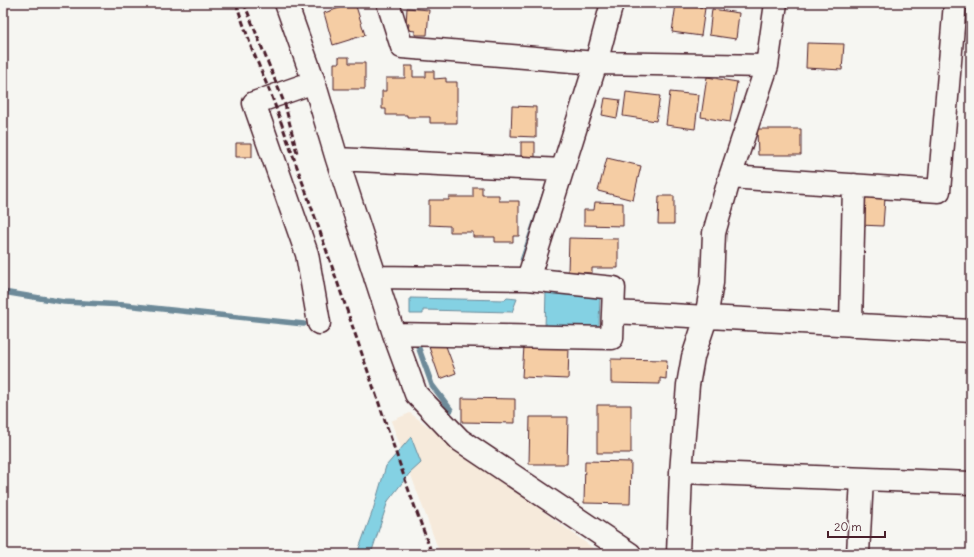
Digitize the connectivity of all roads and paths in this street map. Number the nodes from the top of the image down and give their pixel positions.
1 (286, 3) edge
2 (388, 3) edge
3 (612, 3) edge
4 (776, 3) edge
5 (955, 3) edge
6 (596, 63) junction
7 (766, 66) junction
8 (314, 82) junction
9 (337, 159) junction
10 (562, 170) junction
11 (730, 177) junction
12 (854, 185) junction
13 (375, 277) junction
14 (528, 279) junction
15 (614, 312) junction
16 (706, 318) junction
17 (319, 323) dead end
18 (851, 325) junction
19 (971, 331) edge
20 (394, 334) junction
21 (681, 472) junction
22 (862, 479) junction
23 (971, 483) edge
24 (630, 554) edge
25 (678, 554) edge
26 (858, 554) edge

1 - 8 street
2 - 6 street
3 - 6 street
4 - 7 street
5 - 12 street
6 - 7 street
6 - 10 street
7 - 11 street
8 - 9 street
8 - 17 street
9 - 10 street
9 - 13 street
10 - 14 street
11 - 12 street
11 - 16 street
12 - 18 street
13 - 14 street
13 - 20 street
14 - 15 street
15 - 16 street
15 - 20 street
16 - 18 street
16 - 21 street
18 - 19 street
20 - 24 street
21 - 22 street
21 - 25 street
22 - 23 street
22 - 26 street

